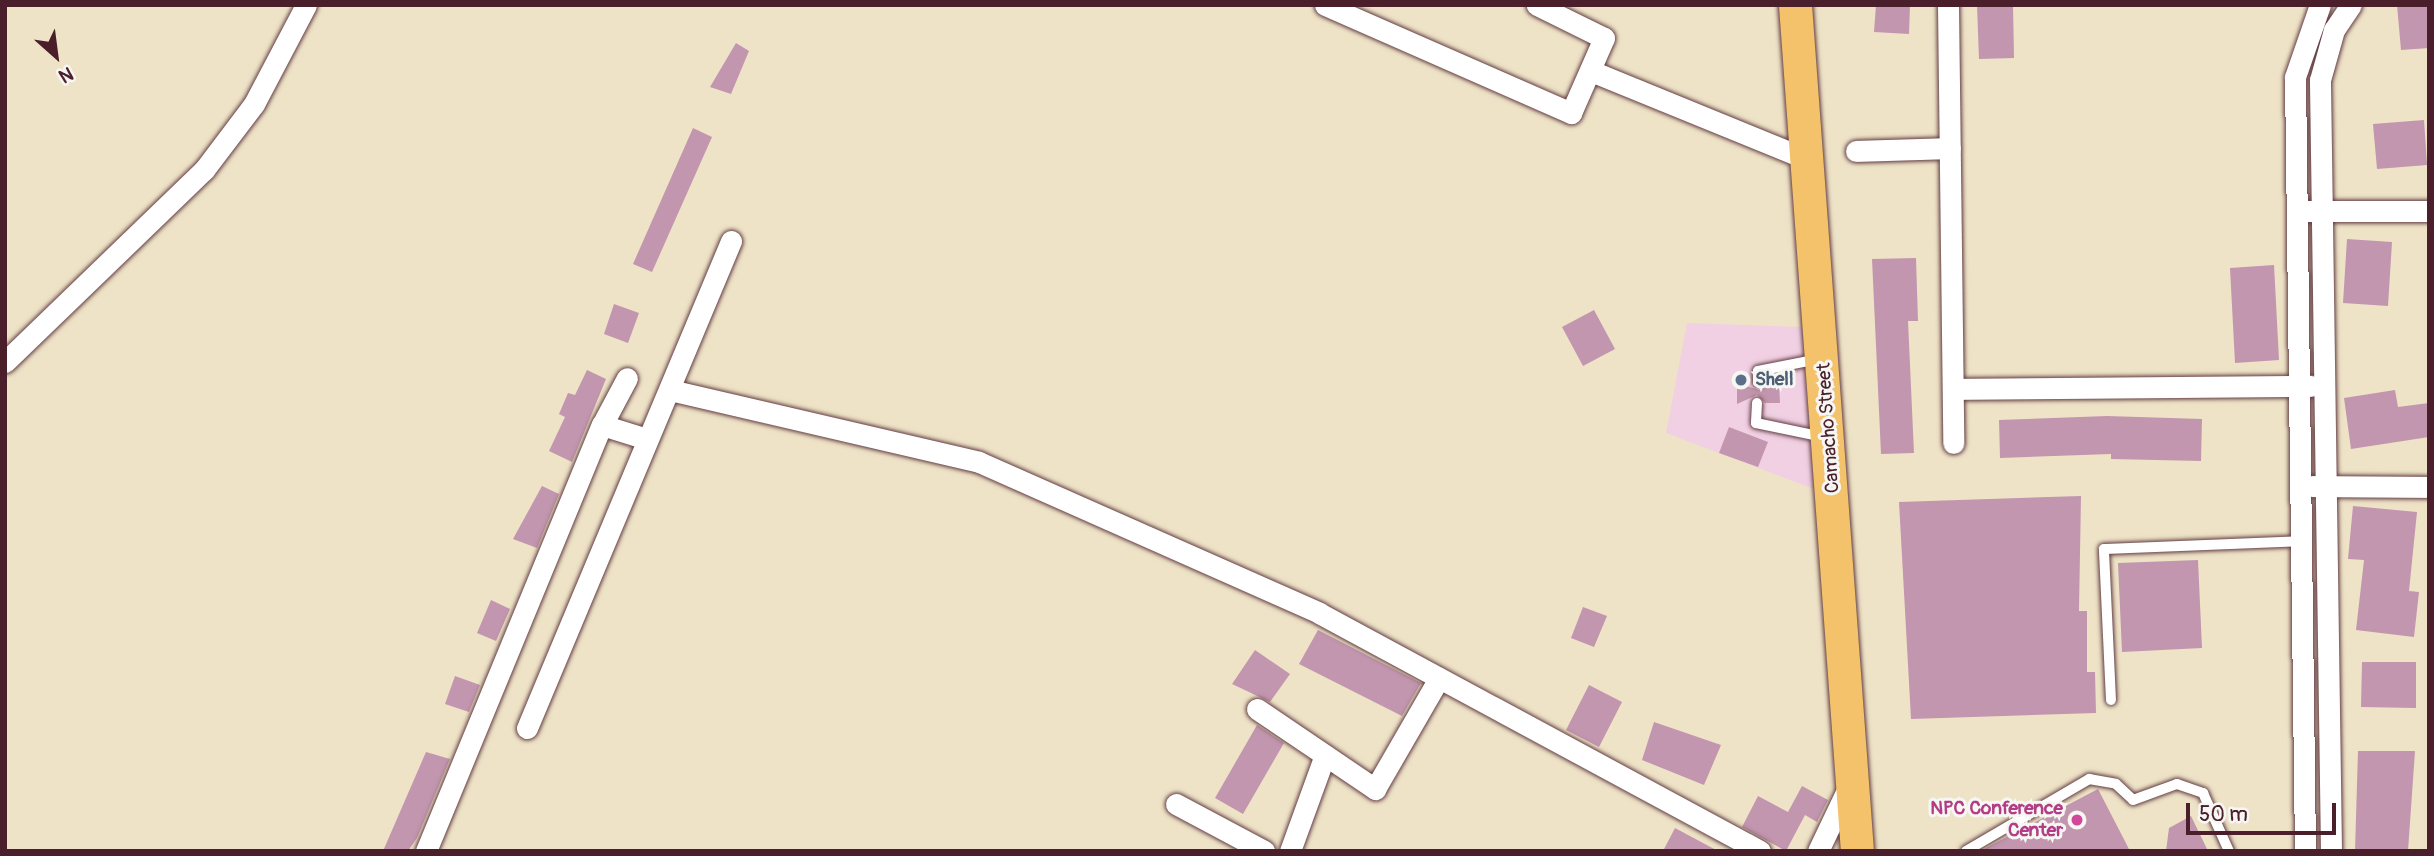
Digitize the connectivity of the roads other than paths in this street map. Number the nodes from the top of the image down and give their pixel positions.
1 (306, 5) edge
2 (1325, 5) edge
3 (1537, 5) edge
4 (1795, 5) edge
5 (1948, 5) edge
6 (2320, 5) edge
7 (2351, 5) edge
8 (1591, 71) junction
9 (1950, 148) junction
10 (1856, 151) dead end
11 (1804, 158) junction
12 (2297, 211) junction
13 (2322, 211) junction
14 (2429, 211) edge
15 (732, 241) dead end
16 (1824, 358) junction
17 (5, 362) edge
18 (627, 378) dead end
19 (1758, 382) dead end
20 (2300, 386) junction
21 (2325, 386) junction
22 (1953, 389) junction
23 (670, 390) junction
24 (1757, 403) dead end
25 (602, 425) junction
26 (647, 439) junction
27 (1830, 439) junction
28 (1953, 443) dead end
29 (2301, 486) junction
30 (2326, 486) junction
31 (2429, 487) edge
32 (2301, 541) junction
33 (1439, 678) junction
34 (2111, 700) dead end
35 (1257, 709) dead end
36 (527, 727) dead end
37 (1325, 755) junction
38 (1851, 781) junction
39 (1176, 804) dead end
40 (426, 851) edge
41 (1264, 851) edge
42 (1290, 851) edge
43 (1760, 851) edge
44 (1818, 851) edge
45 (1857, 851) edge
46 (1966, 851) edge
47 (2230, 851) edge
48 (2305, 851) edge
49 (2331, 851) edge

1 - 17 street
2 - 8 street
3 - 8 street
4 - 11 main road, Camacho Street
5 - 9 street
6 - 12 street
7 - 13 street
8 - 11 street
9 - 10 street
9 - 22 street
11 - 16 main road, Camacho Street
12 - 13 street
12 - 20 street
13 - 14 street
13 - 21 street
15 - 23 street
16 - 19 lane
16 - 27 main road, Camacho Street
18 - 25 street
20 - 21 street
20 - 22 street
20 - 29 street
21 - 30 street
22 - 28 street
23 - 26 street
23 - 33 street
24 - 27 lane
25 - 26 street
25 - 40 street
26 - 36 street
27 - 38 main road, Camacho Street
29 - 30 street
29 - 32 street
30 - 31 street
30 - 49 street
32 - 34 lane
32 - 48 street
33 - 37 street
33 - 43 street
35 - 37 street
37 - 42 street
38 - 44 street
38 - 45 main road, Camacho Street
39 - 41 street
46 - 47 lane

